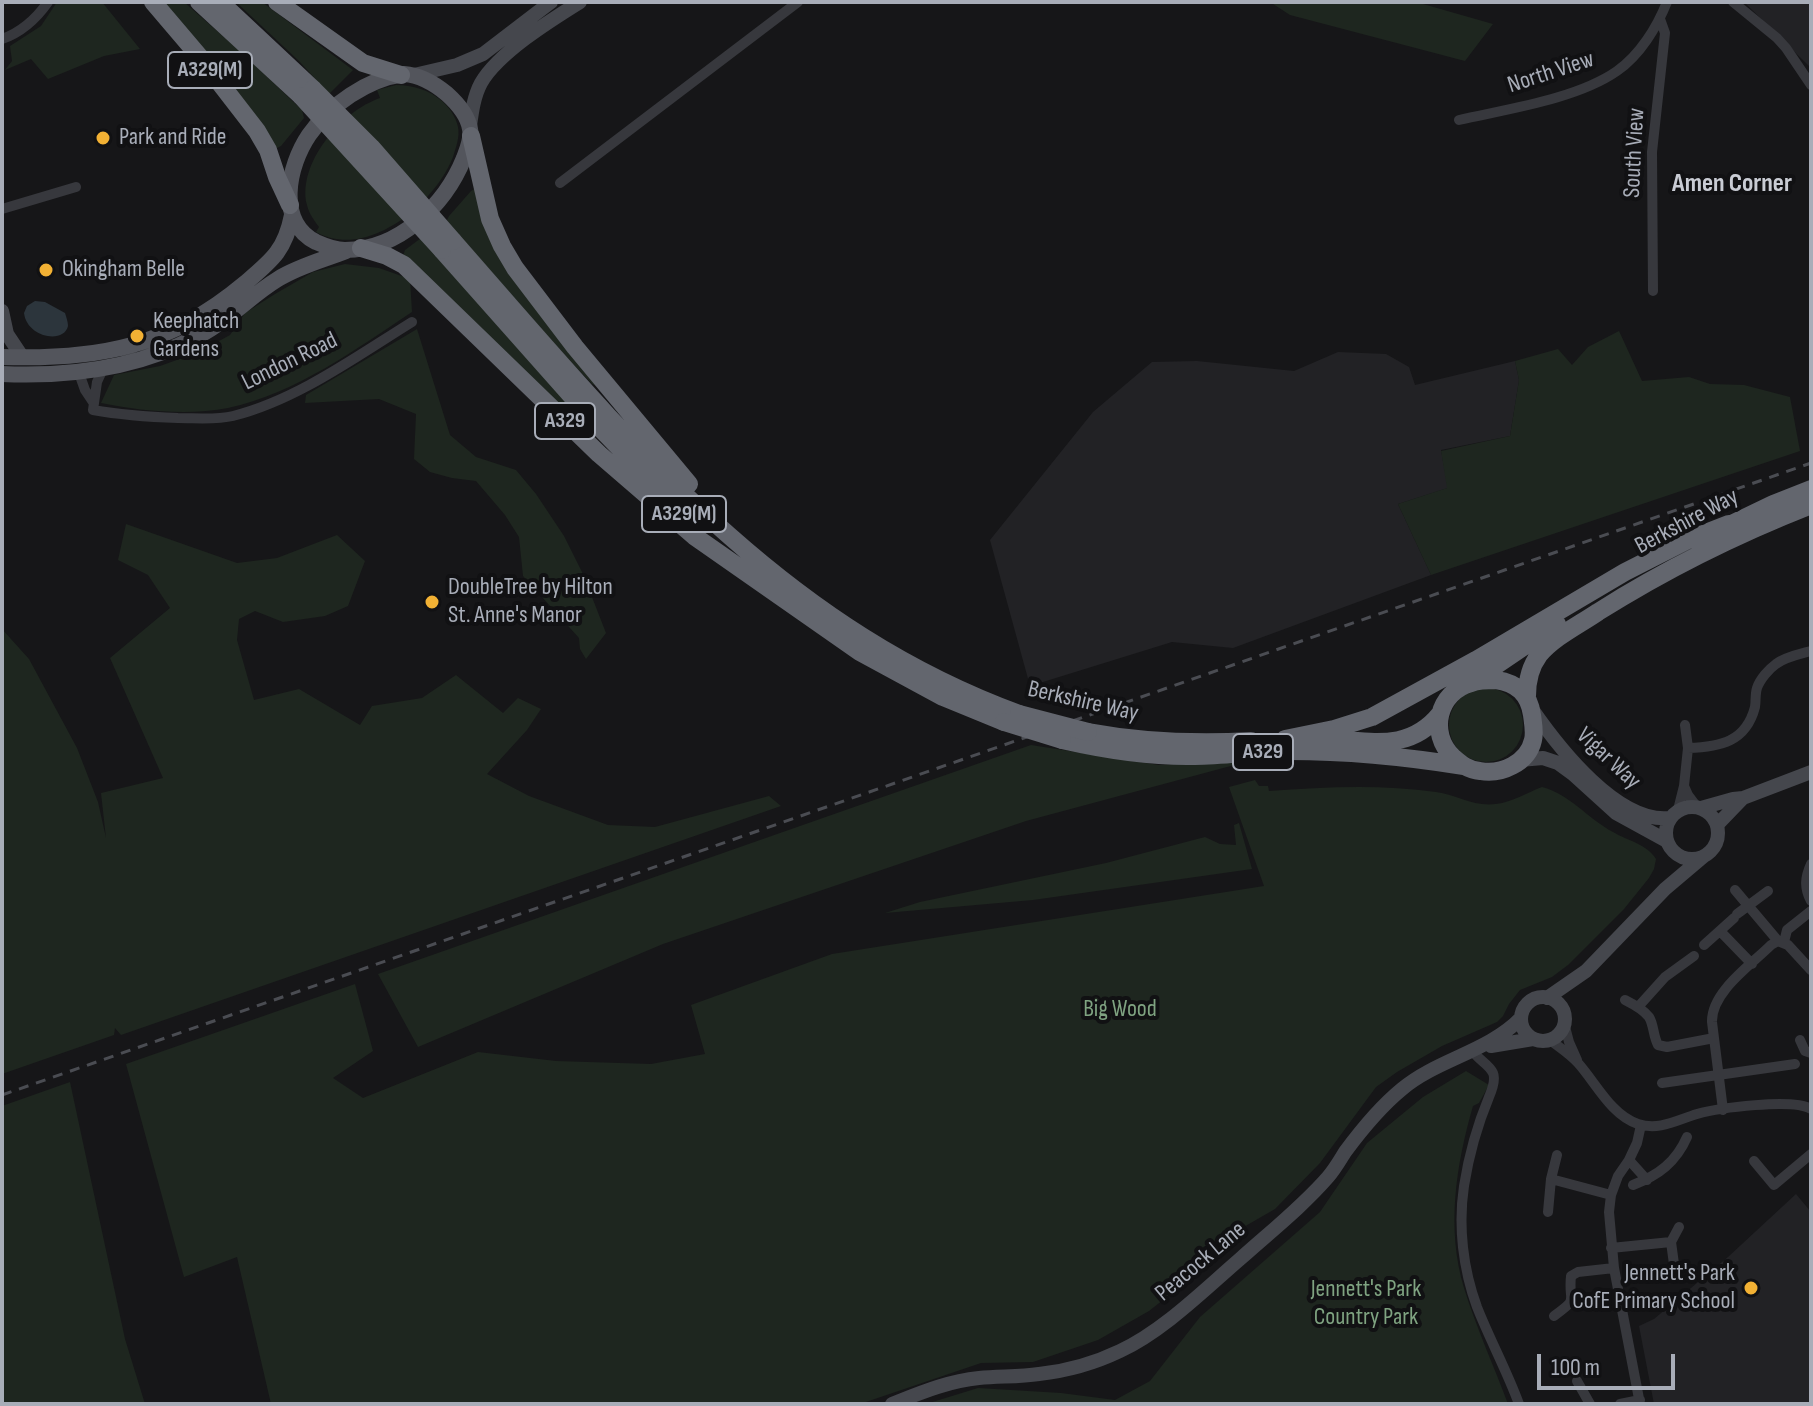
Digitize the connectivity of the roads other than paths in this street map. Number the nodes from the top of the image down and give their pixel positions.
1 (48, 2) edge
2 (153, 2) edge
3 (199, 2) edge
4 (220, 2) edge
5 (277, 2) edge
6 (551, 2) edge
7 (580, 2) edge
8 (798, 2) edge
9 (1667, 2) edge
10 (1733, 2) edge
11 (1660, 19) junction
12 (2, 39) edge
13 (408, 75) junction
14 (1811, 85) edge
15 (307, 93) junction
16 (1459, 120) dead end
17 (470, 131) junction
18 (560, 183) dead end
19 (76, 187) dead end
20 (2, 209) edge
21 (291, 210) junction
22 (448, 245) junction
23 (354, 249) junction
24 (1653, 291) dead end
25 (2, 311) edge
26 (412, 322) dead end
27 (77, 355) junction
28 (2, 357) edge
29 (23, 358) junction
30 (103, 369) junction
31 (79, 373) junction
32 (2, 374) edge
33 (93, 402) junction
34 (1811, 489) edge
35 (1811, 505) edge
36 (1729, 524) junction
37 (751, 555) junction
38 (775, 592) junction
39 (1811, 651) edge
40 (1470, 683) junction
41 (1529, 702) junction
42 (1440, 714) junction
43 (1012, 718) junction
44 (1685, 725) dead end
45 (1285, 739) junction
46 (1688, 748) junction
47 (1520, 760) junction
48 (1464, 766) junction
49 (1811, 772) edge
50 (1684, 786) junction
51 (1743, 798) junction
52 (1699, 808) junction
53 (1674, 814) junction
54 (1717, 825) junction
55 (1669, 846) junction
56 (1704, 856) junction
57 (1811, 864) edge
58 (1665, 889) junction
59 (1735, 890) dead end
60 (1768, 891) dead end
61 (1811, 901) edge
62 (1749, 905) junction
63 (1811, 911) edge
64 (1720, 931) junction
65 (1781, 942) junction
66 (1704, 945) dead end
67 (1694, 956) dead end
68 (1752, 964) junction
69 (1811, 970) edge
70 (1586, 971) junction
71 (1547, 998) junction
72 (1625, 1000) dead end
73 (1638, 1007) junction
74 (1563, 1016) junction
75 (1521, 1018) junction
76 (1714, 1038) junction
77 (1533, 1039) junction
78 (1550, 1040) junction
79 (1800, 1040) dead end
80 (1476, 1049) junction
81 (1811, 1053) edge
82 (1578, 1062) junction
83 (1795, 1064) dead end
84 (1718, 1075) junction
85 (1662, 1083) dead end
86 (1810, 1106) edge
87 (1723, 1110) junction
88 (1641, 1125) junction
89 (1687, 1137) dead end
90 (1811, 1154) edge
91 (1557, 1155) dead end
92 (1629, 1160) junction
93 (1754, 1161) dead end
94 (1551, 1179) junction
95 (1647, 1180) junction
96 (1633, 1185) dead end
97 (1611, 1195) junction
98 (1548, 1212) dead end
99 (1679, 1227) dead end
100 (1671, 1242) junction
101 (1611, 1248) junction
102 (1674, 1264) dead end
103 (1614, 1268) junction
104 (1554, 1316) dead end
105 (1577, 1381) dead end
106 (1640, 1402) edge
107 (892, 1404) edge
108 (1519, 1404) edge
109 (1590, 1404) edge
110 (1620, 1404) edge

1 - 12 street
2 - 21 highway, A329(M)
3 - 15 highway, A329(M)
4 - 15 highway, A329(M)
5 - 13 highway
6 - 13 street
7 - 17 street
8 - 18 street
9 - 11 street, North View
10 - 14 street
11 - 16 street, North View
11 - 24 street, South View
13 - 17 main road
13 - 21 main road
15 - 22 highway, A329(M), bridge
17 - 23 main road
17 - 37 highway, A329
19 - 20 street
21 - 23 main road
21 - 27 main road
22 - 37 highway, A329(M)
22 - 38 highway, A329(M)
23 - 30 main road
23 - 38 highway, A329
25 - 29 street
26 - 33 street, London Road
27 - 29 main road
27 - 31 main road
28 - 29 main road
30 - 31 main road
30 - 33 street
31 - 32 main road
31 - 33 street
34 - 36 highway, Berkshire Way / A329
35 - 41 highway, Berkshire Way
36 - 40 highway, Berkshire Way / A329
36 - 45 highway, A329
37 - 43 highway, Berkshire Way / A329
38 - 43 highway, Berkshire Way / A329
39 - 46 street
40 - 41 highway
40 - 42 highway, A329
41 - 47 highway
41 - 53 street, Vigar Way
42 - 45 highway, Berkshire Way / A329
42 - 48 highway
43 - 45 highway, Berkshire Way / A329, bridge
43 - 48 highway, Berkshire Way / A329, bridge
44 - 46 street
46 - 50 street
47 - 48 highway, A329
47 - 55 street, Vigar Way
49 - 51 street
50 - 52 street
50 - 53 street
51 - 52 street
51 - 54 street
52 - 53 street
52 - 54 street
53 - 55 street
54 - 56 street
55 - 56 street
55 - 58 street
56 - 58 street
57 - 61 street
58 - 70 street
59 - 62 street
60 - 62 street
62 - 64 street
62 - 65 street
63 - 65 street
64 - 66 street
64 - 68 street
65 - 68 street
65 - 69 street
67 - 73 street
68 - 76 street
70 - 71 street
70 - 74 street
71 - 74 street
71 - 75 street
72 - 73 street
73 - 76 street
74 - 78 street
74 - 82 street
75 - 77 street
75 - 80 street, Peacock Lane
76 - 84 street
77 - 78 street
77 - 80 street, Peacock Lane
78 - 82 street
79 - 81 street
80 - 107 street, Peacock Lane
80 - 108 street
82 - 88 street
83 - 84 street
84 - 85 street
84 - 87 street
86 - 87 street
87 - 88 street
88 - 92 street
89 - 95 street
90 - 93 street
91 - 94 street
92 - 95 street
92 - 97 street
94 - 97 street
94 - 98 street
95 - 96 street
97 - 101 street
99 - 100 street
100 - 101 street
100 - 102 street
101 - 103 street
103 - 104 street
103 - 106 street
105 - 109 street
106 - 110 street

